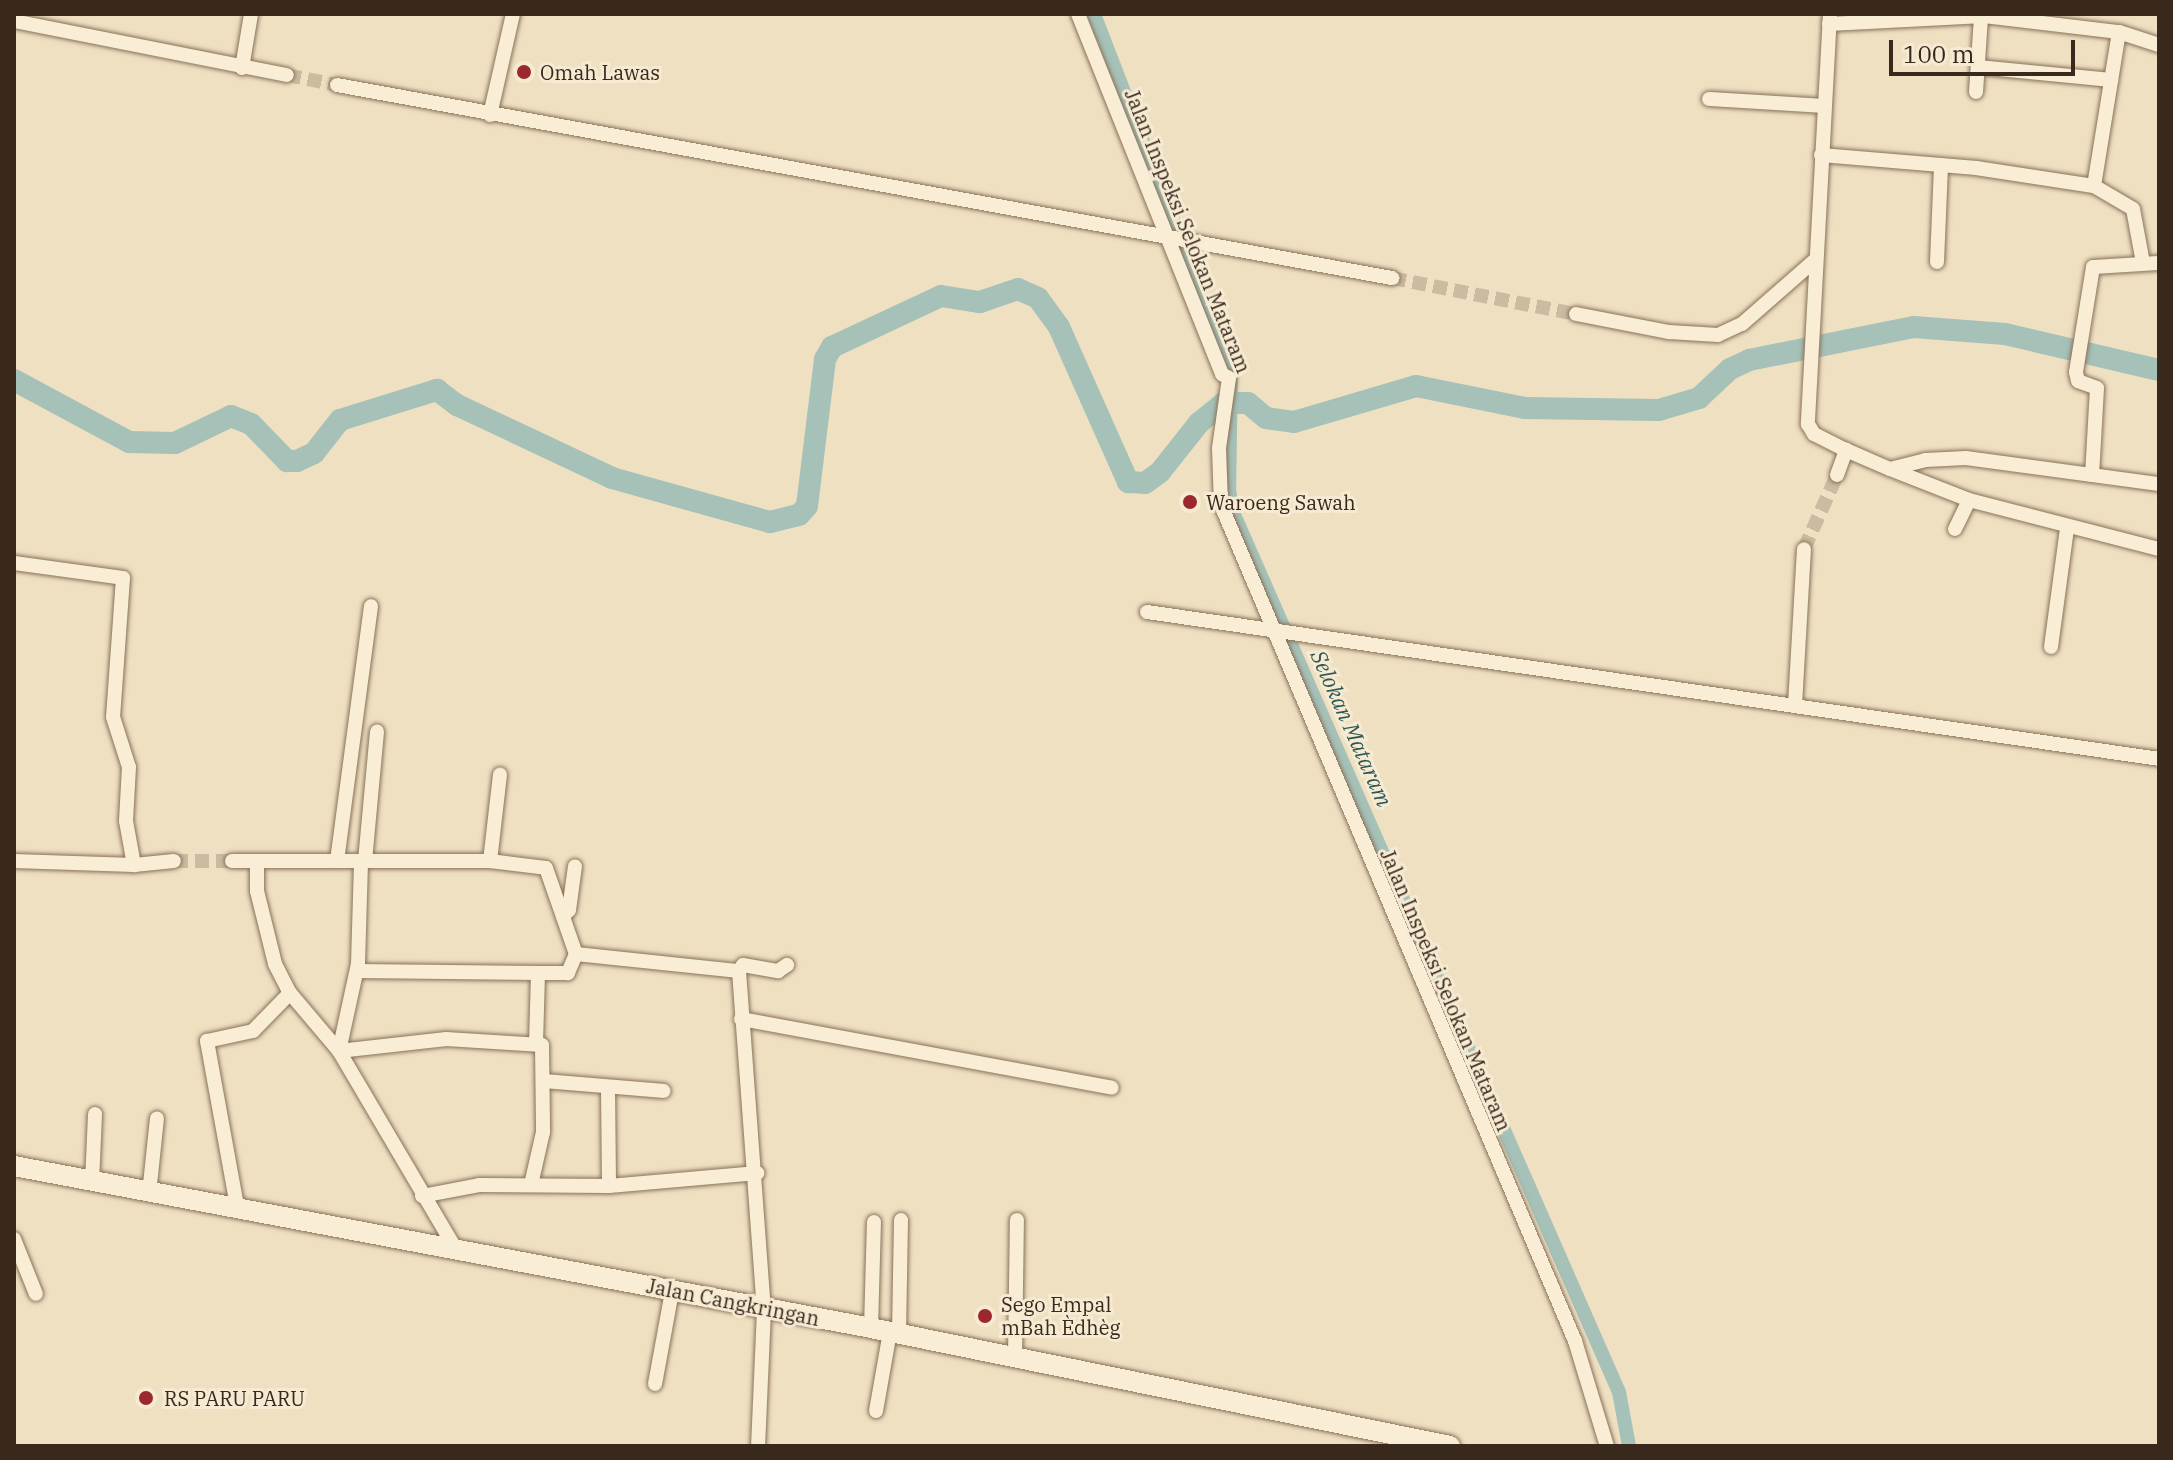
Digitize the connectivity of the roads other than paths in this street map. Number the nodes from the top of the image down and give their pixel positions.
1 (251, 14) edge
2 (513, 14) edge
3 (1078, 14) edge
4 (1981, 16) junction
5 (1830, 19) edge
6 (14, 21) edge
7 (2119, 32) junction
8 (2159, 45) edge
9 (1978, 67) junction
10 (242, 68) junction
11 (287, 75) tunnel mouth
12 (2111, 80) junction
13 (337, 85) tunnel mouth
14 (1976, 92) dead end
15 (1709, 99) dead end
16 (1822, 106) junction
17 (490, 115) junction
18 (1821, 155) junction
19 (1941, 165) junction
20 (2094, 186) junction
21 (1178, 240) junction
22 (1814, 261) junction
23 (1937, 262) dead end
24 (2143, 263) junction
25 (2159, 263) edge
26 (1392, 278) tunnel mouth
27 (1576, 314) tunnel mouth
28 (1846, 450) junction
29 (1890, 469) junction
30 (1837, 475) tunnel mouth
31 (2092, 475) junction
32 (2159, 484) edge
33 (1969, 500) junction
34 (2067, 528) junction
35 (1955, 529) dead end
36 (1804, 549) tunnel mouth
37 (2159, 549) edge
38 (14, 563) edge
39 (371, 606) dead end
40 (1147, 612) dead end
41 (1275, 630) junction
42 (2051, 647) dead end
43 (1795, 705) junction
44 (377, 732) dead end
45 (2159, 759) edge
46 (500, 775) dead end
47 (14, 861) edge
48 (174, 861) tunnel mouth
49 (232, 861) tunnel mouth
50 (257, 861) junction
51 (337, 861) junction
52 (363, 861) junction
53 (490, 861) junction
54 (134, 865) junction
55 (575, 866) dead end
56 (563, 916) junction
57 (576, 954) junction
58 (787, 965) dead end
59 (357, 971) junction
60 (739, 971) junction
61 (538, 973) junction
62 (290, 993) junction
63 (741, 1019) junction
64 (536, 1043) junction
65 (339, 1051) junction
66 (545, 1081) junction
67 (608, 1087) junction
68 (1112, 1088) dead end
69 (664, 1091) dead end
70 (95, 1114) dead end
71 (157, 1118) dead end
72 (14, 1166) edge
73 (757, 1173) junction
74 (92, 1183) junction
75 (531, 1185) junction
76 (609, 1186) junction
77 (149, 1194) junction
78 (422, 1196) junction
79 (237, 1206) junction
80 (901, 1220) dead end
81 (1017, 1220) dead end
82 (874, 1222) dead end
83 (14, 1239) edge
84 (455, 1248) junction
85 (672, 1291) junction
86 (36, 1294) dead end
87 (764, 1310) junction
88 (887, 1331) junction
89 (1015, 1358) junction
90 (655, 1384) dead end
91 (876, 1411) dead end
92 (758, 1446) edge
93 (1450, 1446) edge
94 (1607, 1446) edge

1 - 10 street
2 - 17 street
3 - 21 street, Jalan Inspeksi Selokan Mataram
4 - 5 street
4 - 7 street
4 - 9 street
5 - 16 street
6 - 10 street
7 - 8 street
7 - 12 street
9 - 12 street
9 - 14 street
10 - 11 street
12 - 20 street
13 - 17 street
15 - 16 street
16 - 18 street
17 - 21 street
18 - 19 street
18 - 22 street
19 - 20 street
19 - 23 street
20 - 24 street
21 - 26 street
21 - 41 street, Jalan Inspeksi Selokan Mataram
22 - 27 street
22 - 28 street
24 - 25 street
24 - 31 street
28 - 29 street
28 - 30 street
29 - 31 street
29 - 33 street
31 - 32 street
33 - 34 street
33 - 35 street
34 - 37 street
34 - 42 street
36 - 43 street
38 - 54 street
39 - 51 street
40 - 41 street
41 - 43 street
41 - 94 street, Jalan Inspeksi Selokan Mataram
43 - 45 street
44 - 52 street
46 - 53 street
47 - 54 street
48 - 54 street
49 - 50 street
50 - 51 street
50 - 62 street
51 - 52 street
52 - 53 street
52 - 59 street
53 - 56 street
55 - 56 street
56 - 57 street
57 - 60 street
57 - 61 street
58 - 60 street
59 - 61 street
59 - 65 street
60 - 63 street
61 - 64 street
62 - 65 street
62 - 79 street
63 - 68 street
63 - 73 street
64 - 65 street
64 - 66 street
65 - 78 street
66 - 67 street
66 - 75 street
67 - 69 street
67 - 76 street
70 - 74 street
71 - 77 street
72 - 74 main road, Jalan Cangkringan
73 - 76 street
73 - 87 street
74 - 77 main road, Jalan Cangkringan
75 - 76 street
75 - 78 street
77 - 79 main road, Jalan Cangkringan
78 - 84 street
79 - 84 main road, Jalan Cangkringan
80 - 88 street
81 - 89 street
82 - 88 street
83 - 86 street
84 - 85 main road, Jalan Cangkringan
85 - 87 main road, Jalan Cangkringan
85 - 90 street
87 - 88 main road, Jalan Cangkringan
87 - 92 street
88 - 89 main road, Jalan Cangkringan
88 - 91 street
89 - 93 main road, Jalan Cangkringan

